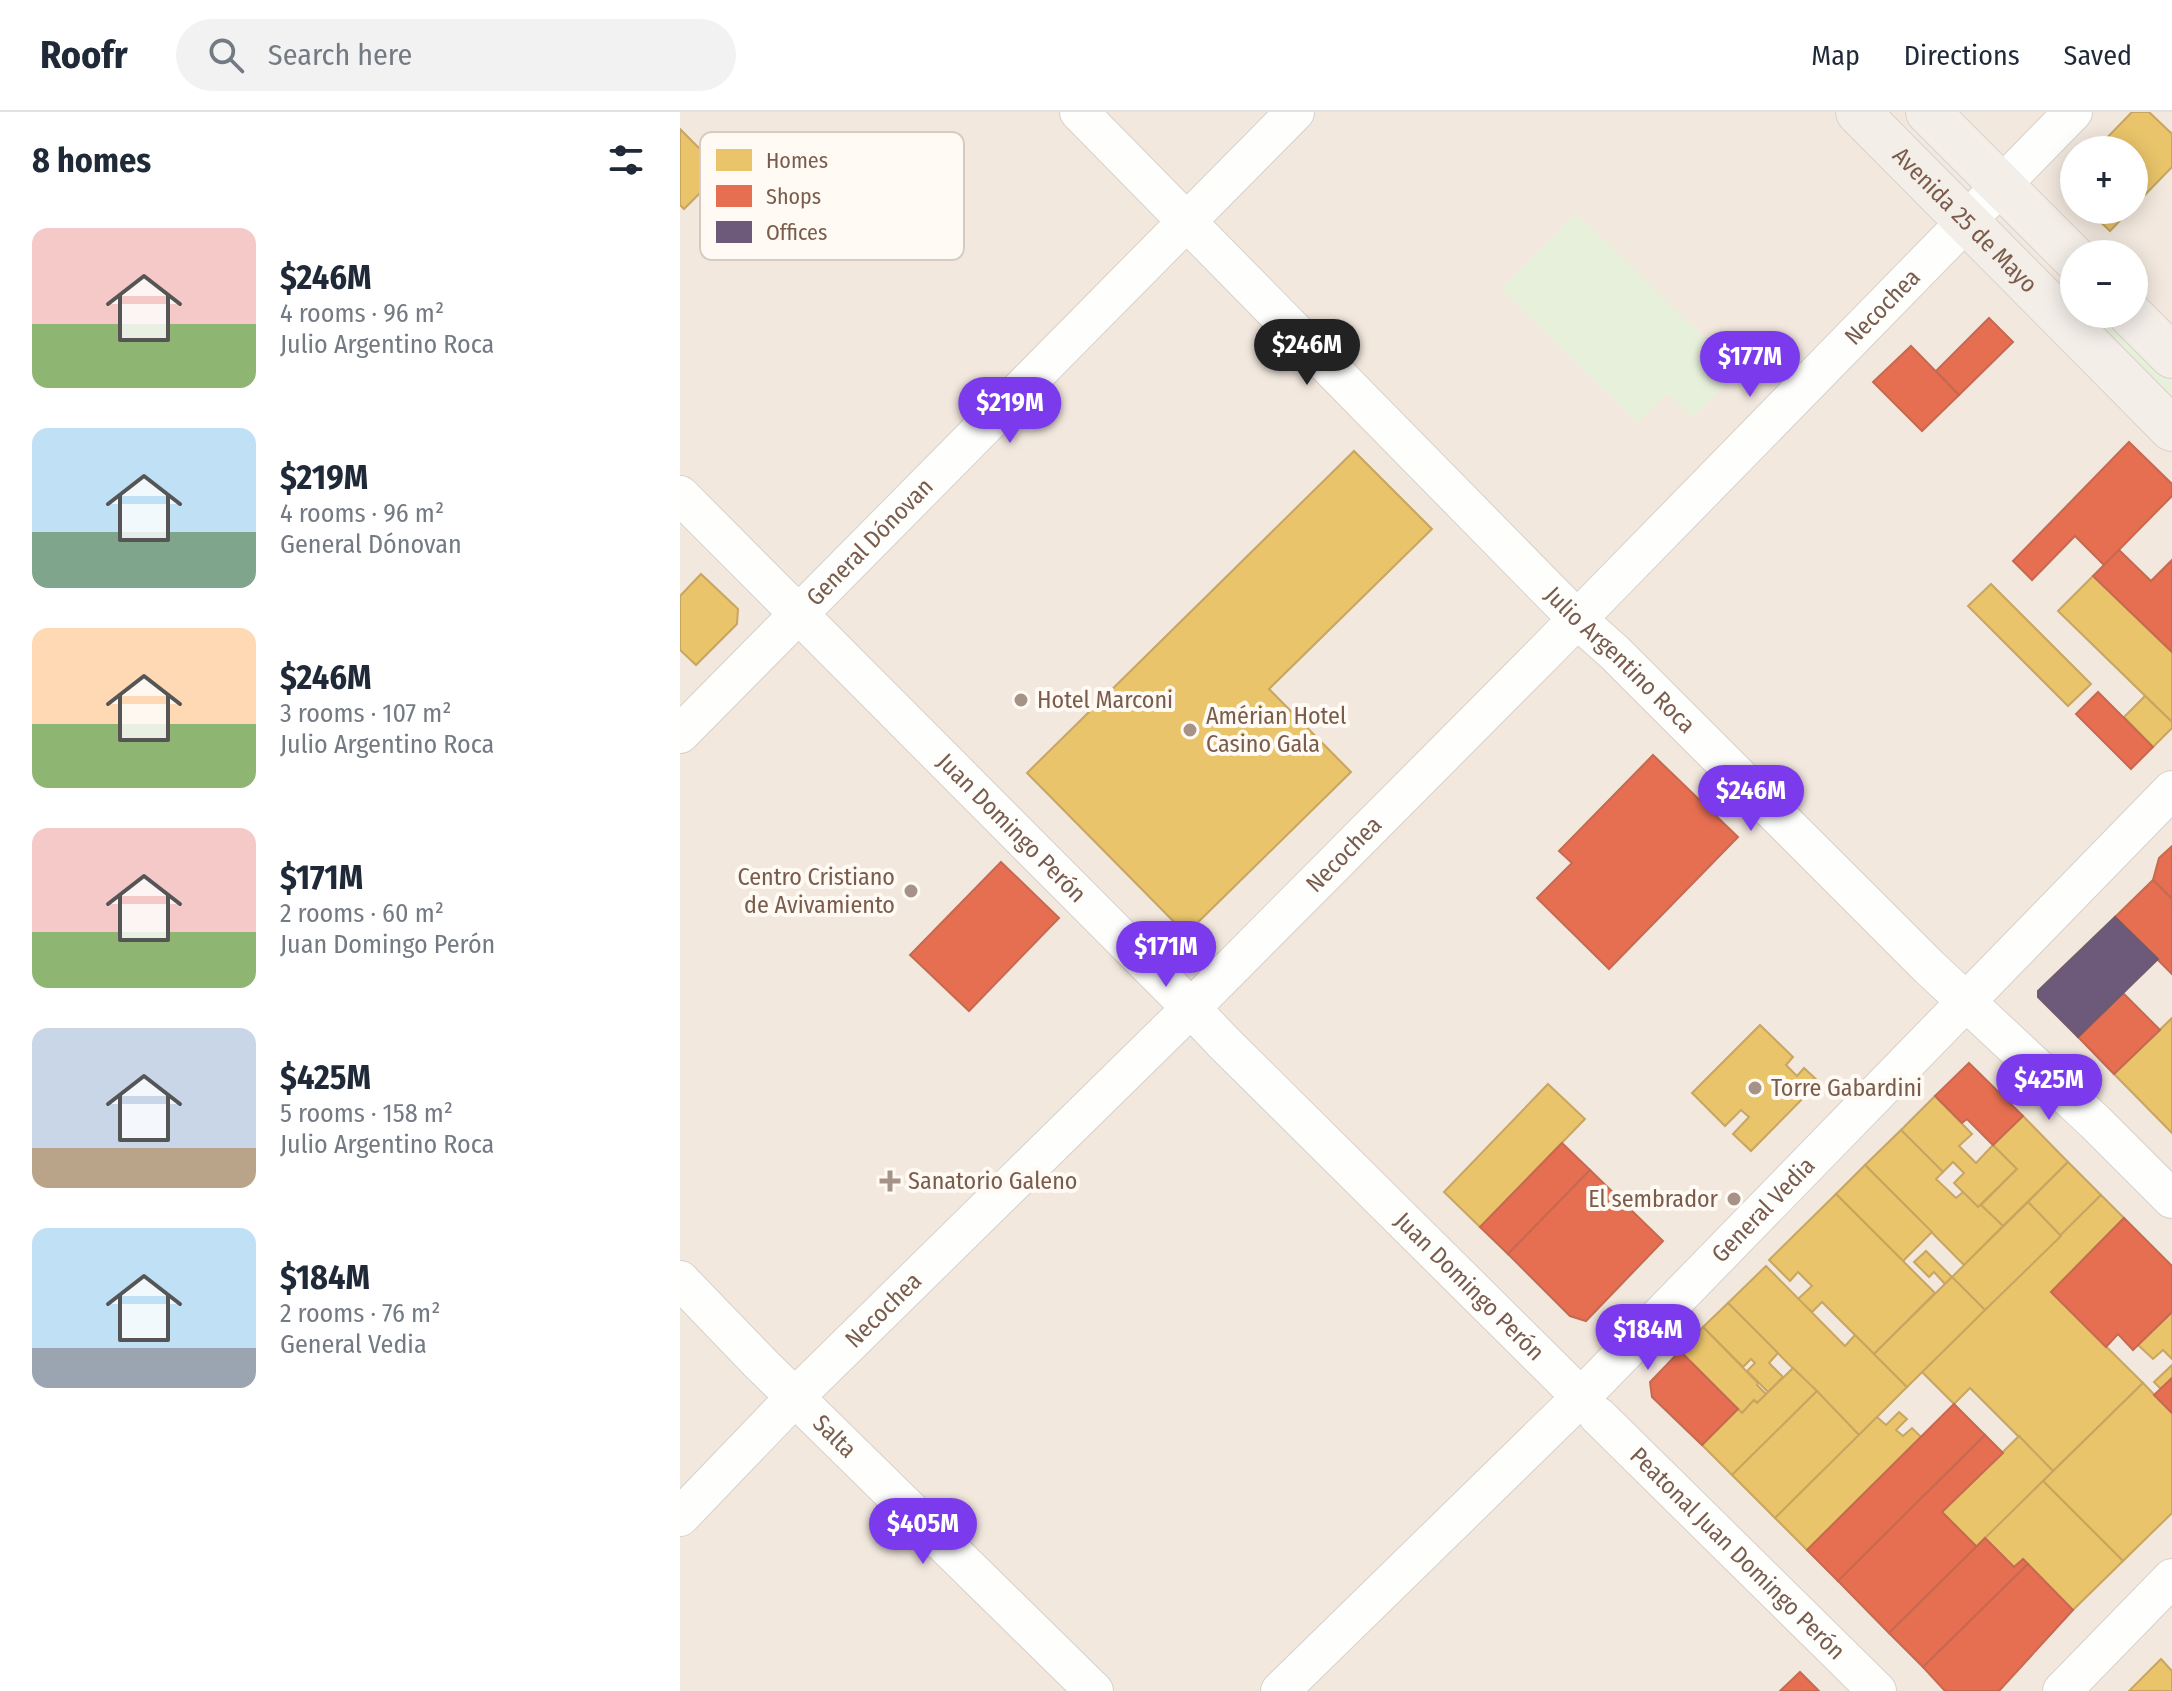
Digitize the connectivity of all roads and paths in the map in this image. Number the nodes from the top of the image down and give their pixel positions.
1 (1079, 112) edge
2 (1295, 112) edge
3 (1858, 112) edge
4 (1928, 112) edge
5 (2073, 112) edge
6 (2002, 184) junction
7 (1187, 220) junction
8 (1966, 222) junction
9 (2060, 244) edge
10 (2144, 328) edge
11 (2172, 356) edge
12 (2172, 429) edge
13 (680, 495) edge
14 (799, 617) junction
15 (1577, 619) junction
16 (680, 734) edge
17 (2172, 790) edge
18 (1966, 1003) junction
19 (1191, 1008) junction
20 (2172, 1199) edge
21 (680, 1280) edge
22 (795, 1397) junction
23 (1589, 1406) junction
24 (680, 1517) edge
25 (2172, 1578) edge
26 (1094, 1691) edge
27 (1280, 1691) edge
28 (1877, 1691) edge
29 (2062, 1691) edge

1 - 7 street, Julio Argentino Roca
2 - 7 street, General Dónovan
3 - 8 main road, Avenida 25 de Mayo
4 - 6 main road
5 - 6 street, Necochea
6 - 8 street, Necochea
6 - 9 main road
7 - 14 street, General Dónovan
7 - 15 street, Julio Argentino Roca
8 - 12 main road, Avenida 25 de Mayo
8 - 15 street, Necochea
10 - 11 main road
13 - 14 street, Juan Domingo Perón
14 - 16 street, General Dónovan
14 - 19 street, Juan Domingo Perón
15 - 18 street, Julio Argentino Roca
15 - 19 street, Necochea
17 - 18 street, General Vedia
18 - 20 street, Julio Argentino Roca
18 - 23 street, General Vedia
19 - 22 street, Necochea
19 - 23 street, Juan Domingo Perón
21 - 22 street, Salta
22 - 24 street, Necochea
22 - 26 street, Salta
23 - 27 street, General Vedia
23 - 28 street, Peatonal Juan Domingo Perón
25 - 29 street

